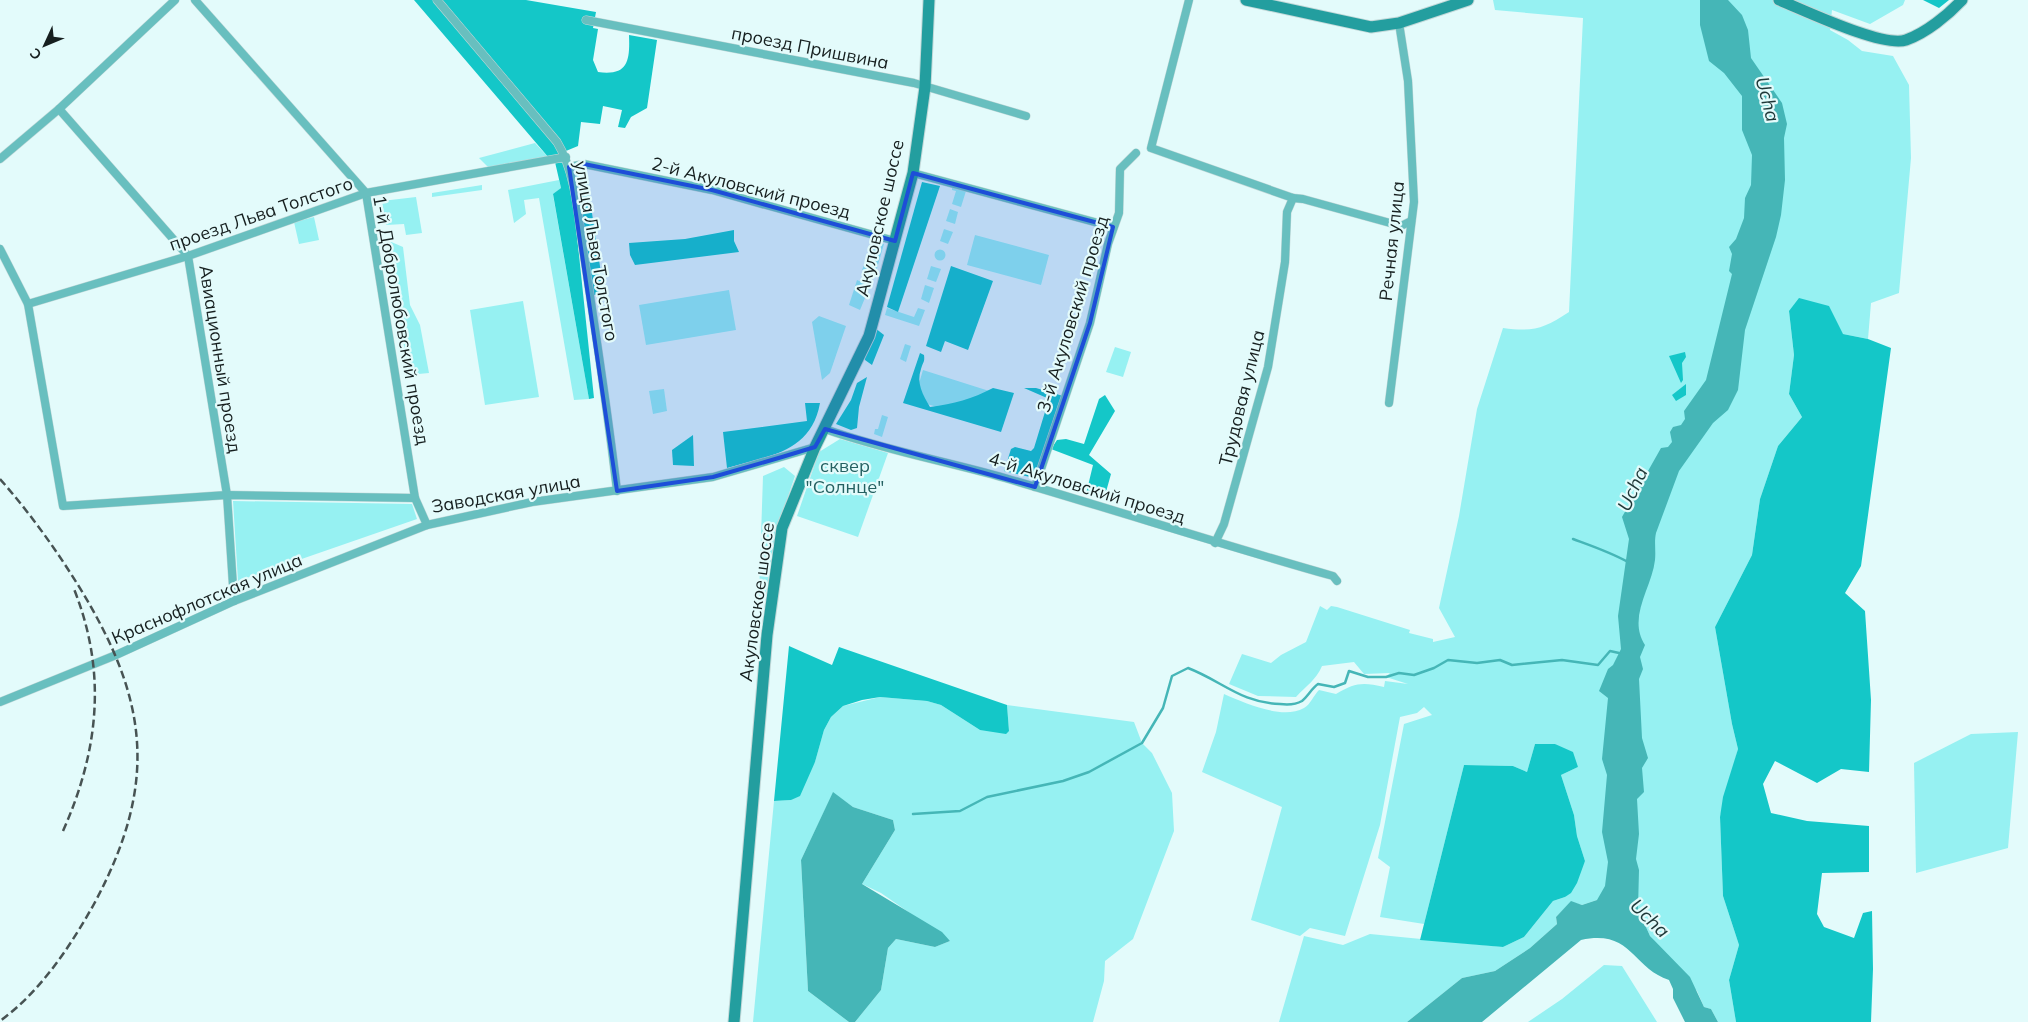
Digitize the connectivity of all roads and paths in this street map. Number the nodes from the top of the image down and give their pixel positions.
1 (175, 0) edge
2 (195, 0) edge
3 (437, 0) edge
4 (929, 0) edge
5 (1189, 0) edge
6 (1246, 0) edge
7 (1468, 0) edge
8 (1780, 0) edge
9 (1962, 0) edge
10 (586, 20) dead end
11 (1399, 23) junction
12 (924, 87) junction
13 (59, 109) junction
14 (1026, 116) dead end
15 (1136, 153) dead end
16 (566, 156) junction
17 (0, 159) edge
18 (569, 167) junction
19 (913, 173) junction
20 (366, 193) junction
21 (1293, 198) junction
22 (1411, 221) junction
23 (1112, 227) junction
24 (895, 241) junction
25 (0, 248) edge
26 (188, 256) junction
27 (28, 304) junction
28 (1389, 403) dead end
29 (825, 429) junction
30 (815, 447) junction
31 (1035, 486) junction
32 (617, 491) junction
33 (227, 495) junction
34 (415, 498) junction
35 (427, 525) junction
36 (1215, 543) junction
37 (1337, 581) dead end
38 (234, 601) junction
39 (0, 702) edge
40 (734, 1022) edge

1 - 13 street
2 - 20 street, 1-й Добролюбовский проезд
3 - 16 street, улица Льва Толстого
4 - 12 street, Акуловское шоссе
5 - 21 street
6 - 11 street
7 - 11 street
8 - 9 street
10 - 12 street, проезд Пришвина
11 - 22 street, Речная улица
12 - 14 street, проезд Пришвина
12 - 19 street, Акуловское шоссе
13 - 17 street
13 - 26 street, Авиационный проезд
15 - 23 street, 3-й Акуловский проезд
16 - 18 street, улица Льва Толстого
16 - 20 street, проезд Льва Толстого
18 - 24 street, 2-й Акуловский проезд
18 - 32 street, улица Льва Толстого
19 - 23 street
19 - 24 street, Акуловское шоссе
20 - 26 street, проезд Льва Толстого
20 - 34 street, 1-й Добролюбовский проезд
21 - 22 street
21 - 36 street, Трудовая улица
22 - 28 street, Речная улица
23 - 31 street, 3-й Акуловский проезд
24 - 29 street, Акуловское шоссе
25 - 27 street
26 - 27 street, проезд Льва Толстого
26 - 33 street, Авиационный проезд
27 - 33 street, Заводская улица
29 - 30 street, Акуловское шоссе
29 - 31 street, 4-й Акуловский проезд
30 - 32 street, Заводская улица
30 - 40 street, Акуловское шоссе
31 - 36 street, 4-й Акуловский проезд
32 - 35 street, Заводская улица
33 - 34 street, Заводская улица
33 - 38 street, Авиационный проезд
34 - 35 street, Заводская улица
35 - 38 street, Краснофлотская улица
36 - 37 street, 4-й Акуловский проезд
38 - 39 street, Краснофлотская улица

